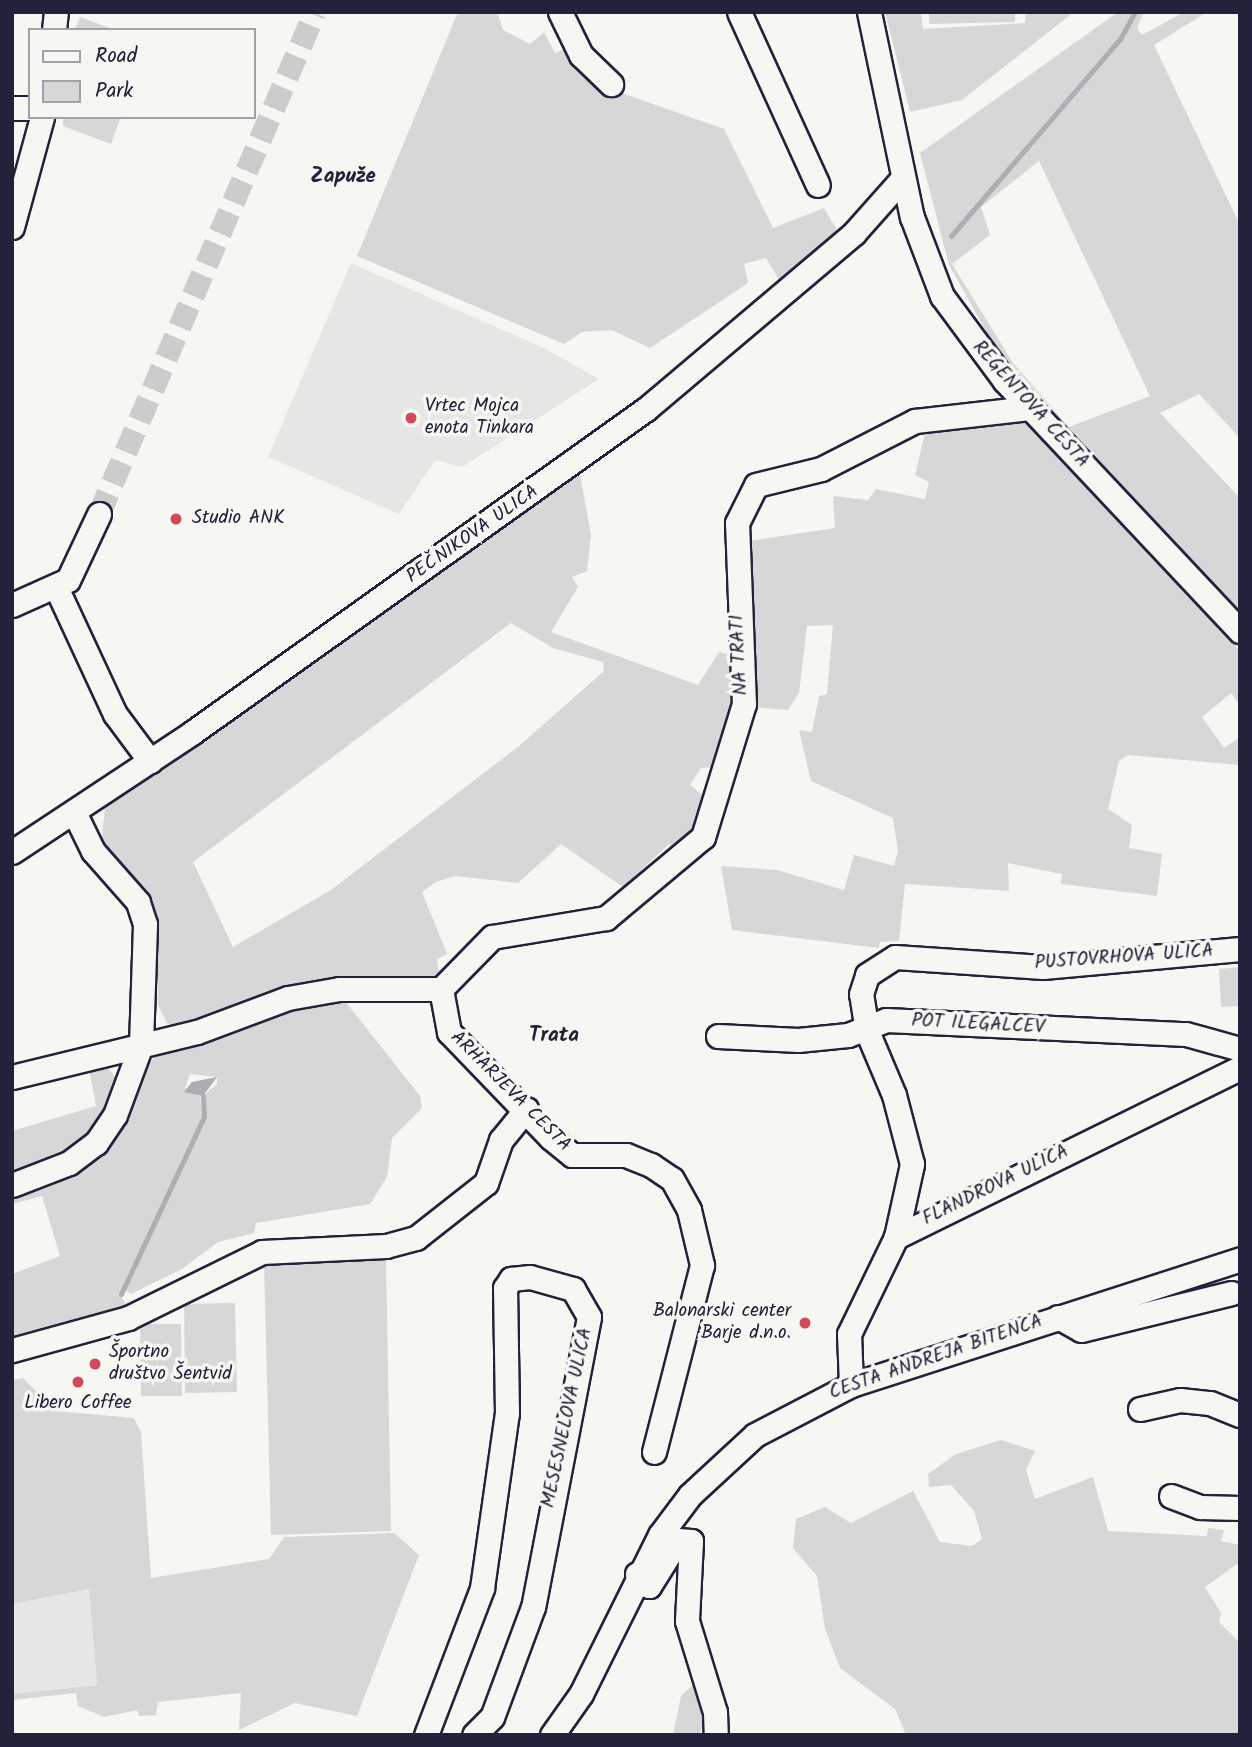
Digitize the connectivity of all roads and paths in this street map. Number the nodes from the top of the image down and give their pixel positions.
1 (560, 12) edge
2 (739, 12) edge
3 (869, 12) edge
4 (611, 84) dead end
5 (42, 119) edge
6 (902, 179) junction
7 (818, 185) dead end
8 (12, 227) edge
9 (1029, 408) junction
10 (99, 514) tunnel mouth
11 (57, 587) junction
12 (12, 605) edge
13 (1240, 631) edge
14 (150, 761) junction
15 (74, 812) junction
16 (12, 852) edge
17 (1240, 949) edge
18 (441, 989) junction
19 (866, 1031) junction
20 (718, 1035) dead end
21 (141, 1045) junction
22 (1240, 1049) edge
23 (1240, 1068) edge
24 (12, 1077) edge
25 (526, 1109) junction
26 (12, 1185) edge
27 (897, 1237) junction
28 (1240, 1259) edge
29 (1232, 1293) dead end
30 (1058, 1317) junction
31 (12, 1350) edge
32 (851, 1385) junction
33 (1140, 1409) dead end
34 (1240, 1415) edge
35 (654, 1452) dead end
36 (1171, 1496) dead end
37 (1240, 1508) edge
38 (637, 1574) junction
39 (426, 1735) edge
40 (474, 1735) edge
41 (552, 1735) edge
42 (716, 1735) edge

1 - 4 street
2 - 7 street
3 - 6 street, REGENTOVA CESTA
5 - 8 street
6 - 9 street, REGENTOVA CESTA
6 - 14 street, PEČNIKOVA ULICA
9 - 13 street, REGENTOVA CESTA
9 - 18 street, NA TRATI
10 - 11 street
11 - 12 street
11 - 14 street
14 - 15 street, PEČNIKOVA ULICA
15 - 16 street, PEČNIKOVA ULICA
15 - 21 street
17 - 19 street, PUSTOVRHOVA ULICA
18 - 21 street
18 - 25 street, ARHARJEVA CESTA
19 - 20 street, POT ILEGALCEV
19 - 22 street, POT ILEGALCEV
19 - 27 street
21 - 24 street
21 - 26 street
23 - 27 street, FLANDROVA ULICA
25 - 31 street
25 - 35 street, ARHARJEVA CESTA
27 - 32 street
28 - 30 street, CESTA ANDREJA BITENCA
29 - 30 street, CESTA ANDREJA BITENCA
30 - 32 street, CESTA ANDREJA BITENCA
32 - 38 street, CESTA ANDREJA BITENCA
33 - 34 street
36 - 37 street
38 - 41 street, CESTA ANDREJA BITENCA
38 - 42 street
39 - 40 street, MESESNELOVA ULICA

